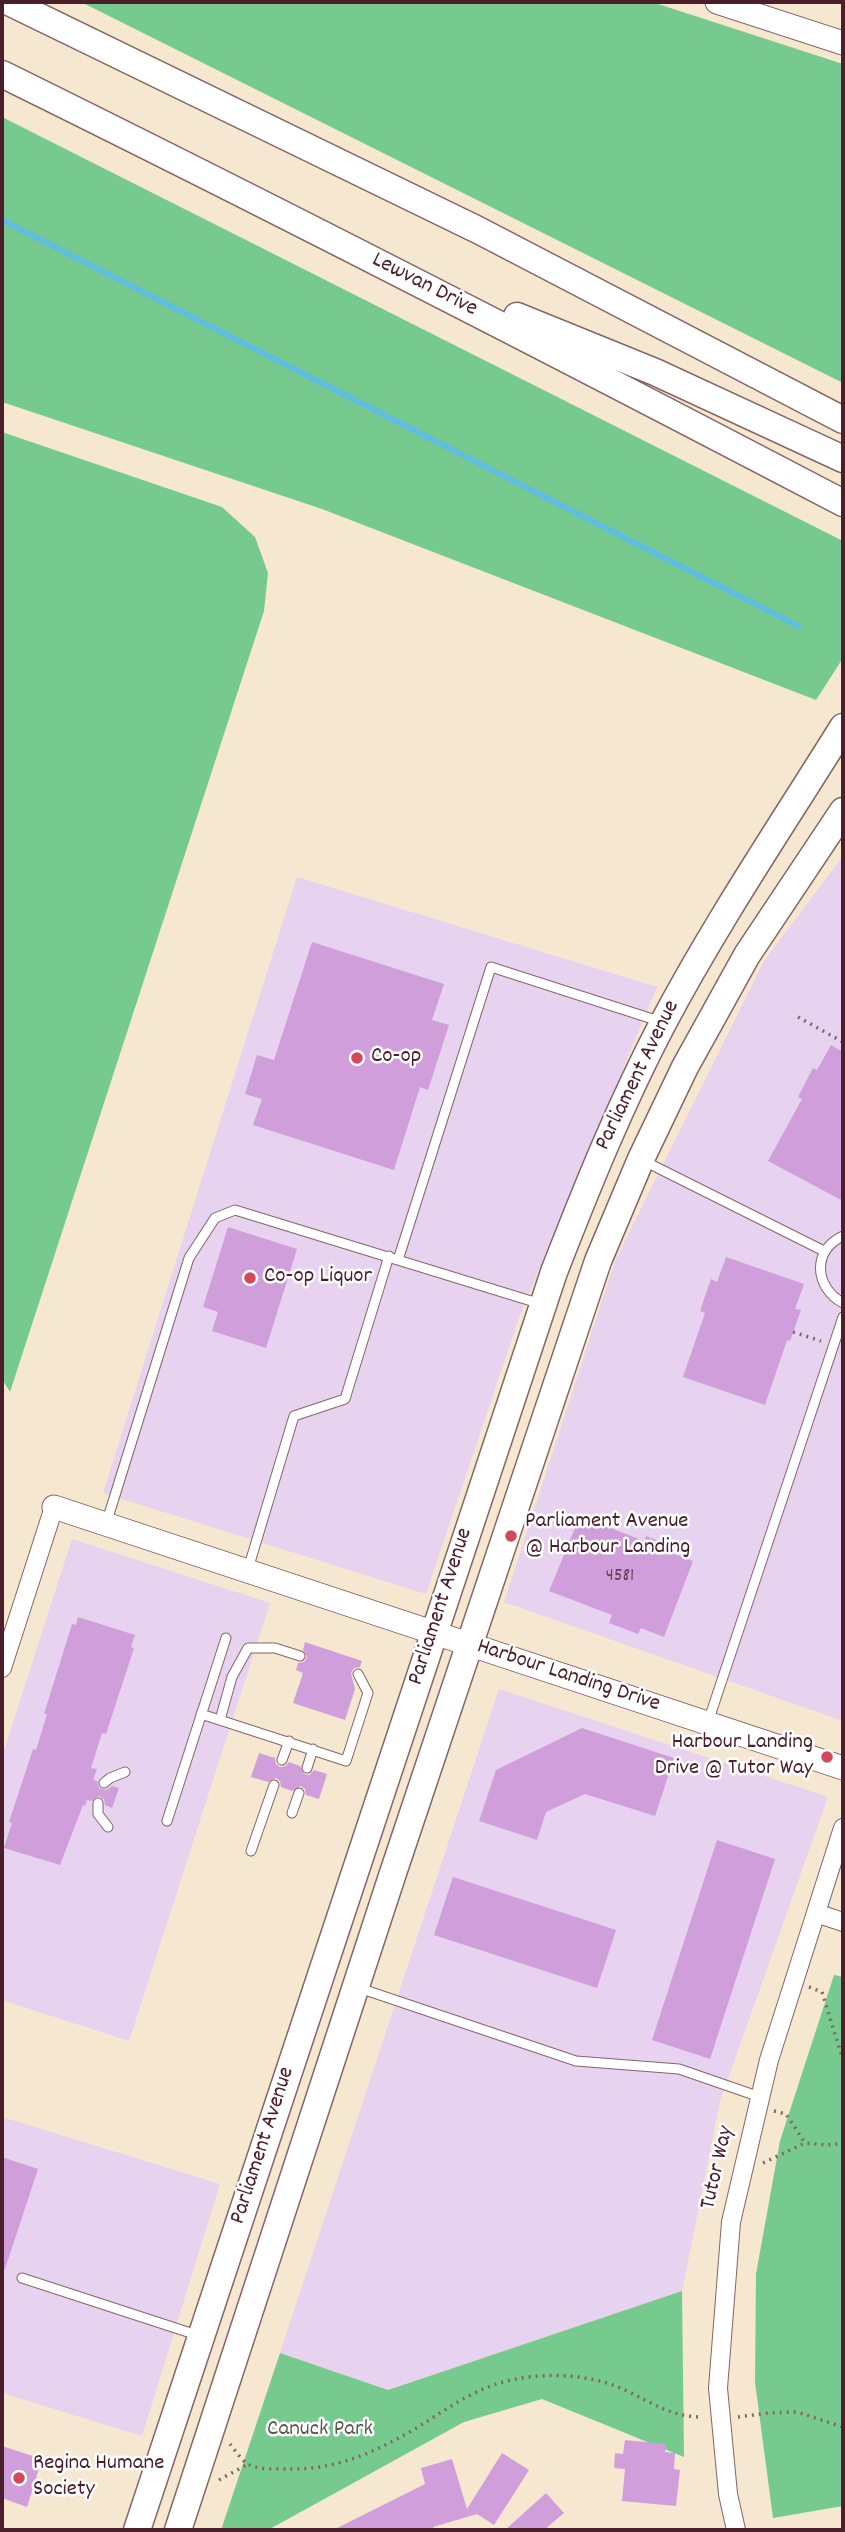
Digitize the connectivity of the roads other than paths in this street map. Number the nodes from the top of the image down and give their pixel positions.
1 (9, 2) edge
2 (717, 2) edge
3 (843, 43) edge
4 (2, 74) edge
5 (347, 247) junction
6 (843, 420) edge
7 (843, 459) edge
8 (843, 503) edge
9 (843, 727) edge
10 (843, 811) edge
11 (663, 1023) junction
12 (640, 1159) junction
13 (843, 1236) edge
14 (824, 1251) junction
15 (393, 1258) junction
16 (843, 1303) edge
17 (543, 1305) junction
18 (843, 1317) edge
19 (54, 1507) joint
20 (106, 1524) junction
21 (248, 1571) junction
22 (433, 1632) junction
23 (226, 1639) dead end
24 (469, 1644) junction
25 (300, 1656) dead end
26 (2, 1668) edge
27 (358, 1674) dead end
28 (201, 1714) junction
29 (220, 1720) junction
30 (707, 1723) junction
31 (289, 1741) junction
32 (313, 1749) junction
33 (282, 1760) dead end
34 (307, 1768) dead end
35 (843, 1768) edge
36 (125, 1772) dead end
37 (104, 1783) dead end
38 (274, 1784) dead end
39 (299, 1793) dead end
40 (98, 1803) dead end
41 (292, 1813) dead end
42 (167, 1821) dead end
43 (108, 1827) dead end
44 (843, 1828) edge
45 (251, 1851) dead end
46 (816, 1913) junction
47 (843, 1922) edge
48 (356, 1987) junction
49 (759, 2102) junction
50 (22, 2278) dead end
51 (201, 2336) junction
52 (137, 2530) edge
53 (178, 2530) edge
54 (736, 2530) edge

1 - 6 main road
2 - 3 street
4 - 5 main road, Lewvan Drive
5 - 7 main road
5 - 8 main road, Lewvan Drive
9 - 11 main road, Parliament Avenue
10 - 12 main road, Parliament Avenue
11 - 15 lane
11 - 17 main road, Parliament Avenue
12 - 14 lane
12 - 24 main road, Parliament Avenue
13 - 14 lane
14 - 16 lane
15 - 17 lane
15 - 20 lane
15 - 21 lane
17 - 22 main road, Parliament Avenue
18 - 30 lane
19 - 20 street, Harbour Landing Drive
19 - 26 street
20 - 21 street, Harbour Landing Drive
21 - 22 street, Harbour Landing Drive
22 - 24 street, Harbour Landing Drive
22 - 51 main road, Parliament Avenue
23 - 28 lane
24 - 30 street, Harbour Landing Drive
24 - 48 main road, Parliament Avenue
25 - 29 lane
27 - 32 lane
28 - 29 lane
28 - 42 lane
29 - 31 lane
30 - 35 street, Harbour Landing Drive
31 - 32 lane
31 - 33 lane
32 - 34 lane
36 - 37 lane
38 - 45 lane
39 - 41 lane
40 - 43 lane
44 - 46 street, Tutor Way
46 - 47 street
46 - 49 street, Tutor Way
48 - 49 lane
48 - 53 main road, Parliament Avenue
49 - 54 street, Tutor Way
50 - 51 lane
51 - 52 main road, Parliament Avenue

